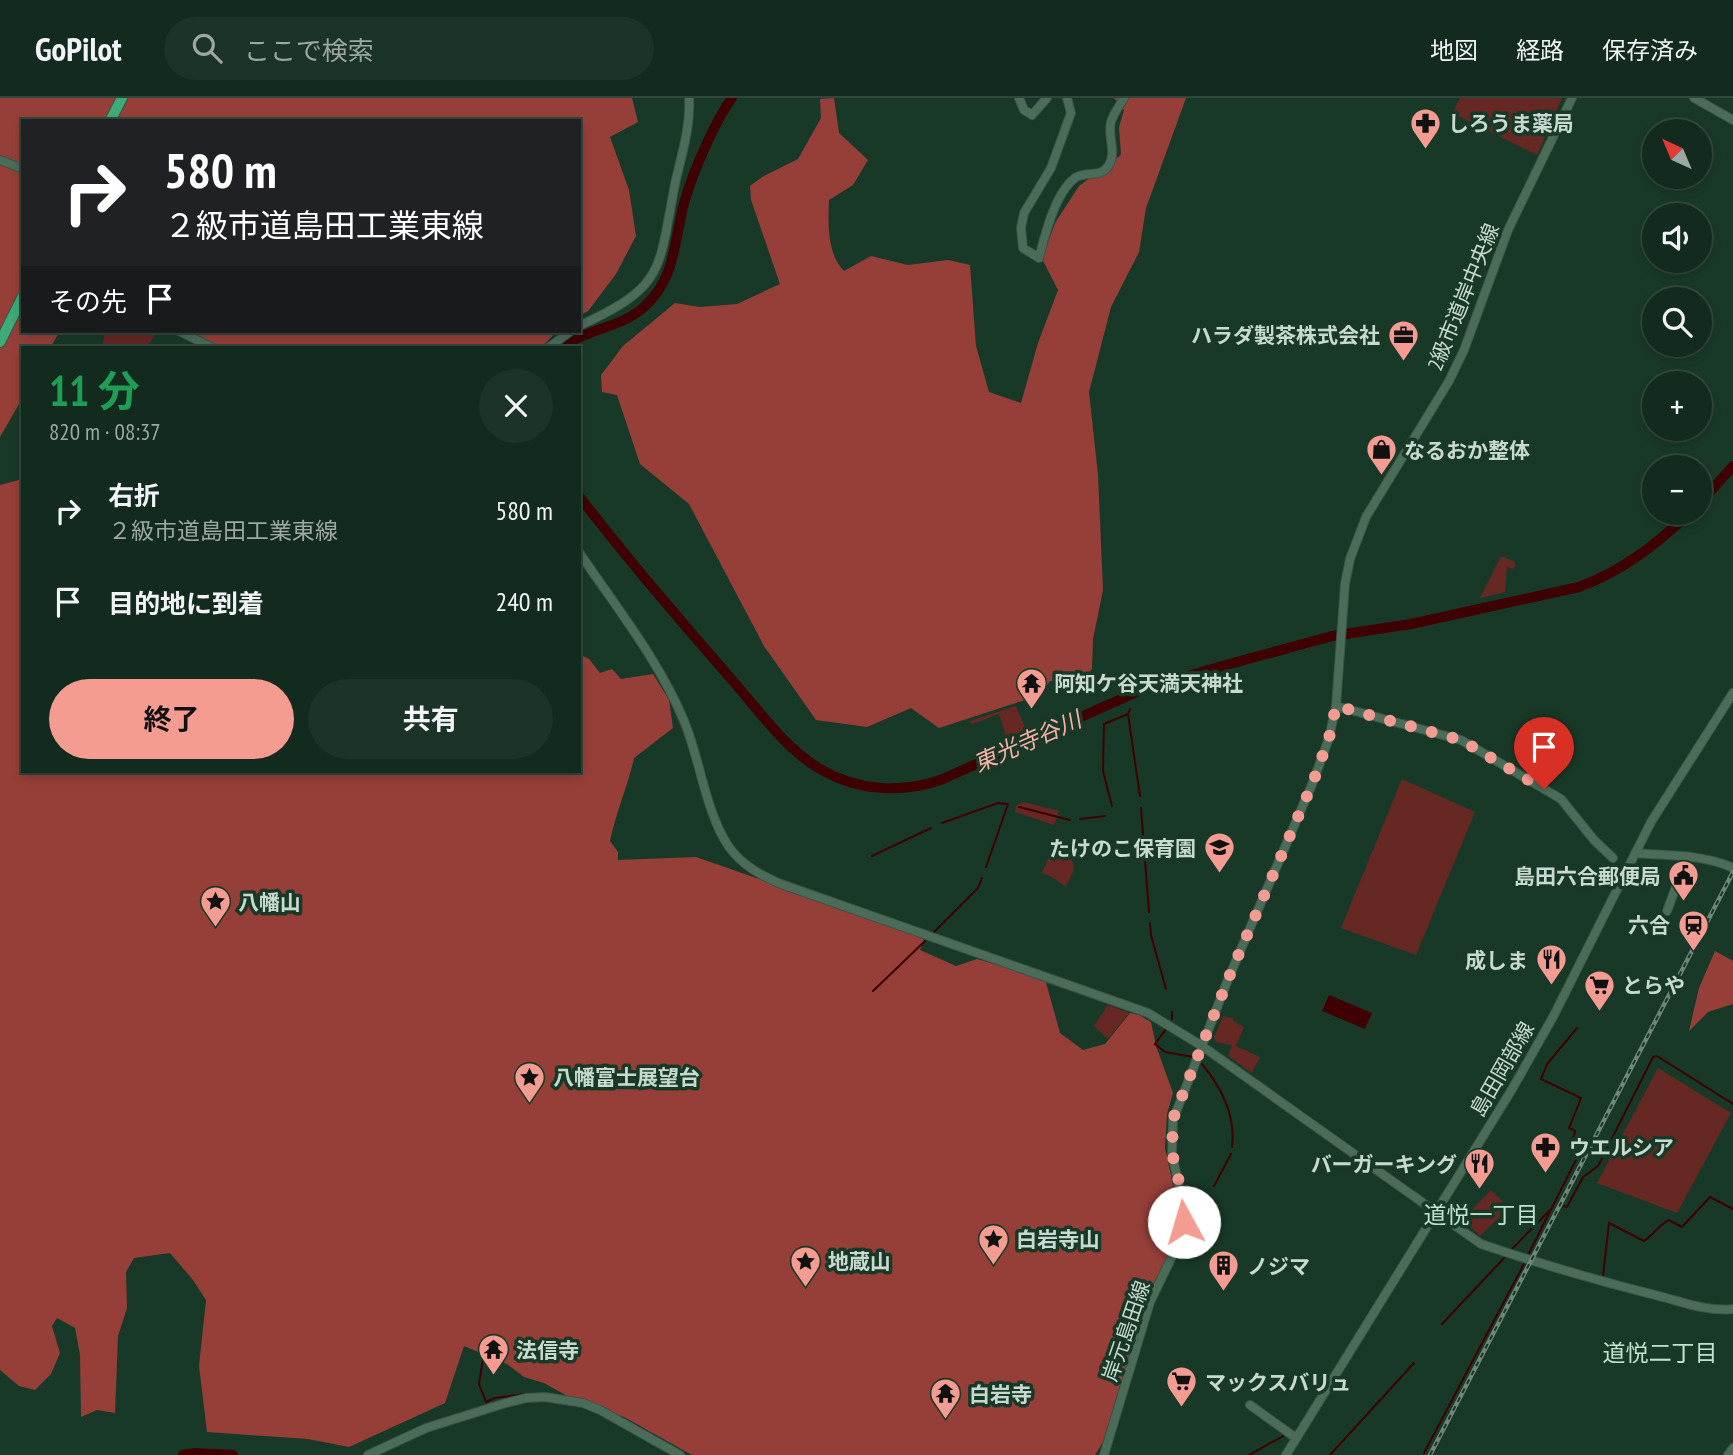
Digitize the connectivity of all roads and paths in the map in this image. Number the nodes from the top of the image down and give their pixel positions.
1 (122, 98) edge
2 (689, 98) edge
3 (1019, 98) edge
4 (1047, 98) edge
5 (1067, 98) edge
6 (1124, 98) edge
7 (1572, 98) edge
8 (1694, 98) edge
9 (111, 119) edge
10 (1733, 120) edge
11 (0, 160) edge
12 (21, 168) edge
13 (21, 300) edge
14 (581, 325) edge
15 (183, 333) edge
16 (568, 333) edge
17 (0, 342) edge
18 (209, 346) edge
19 (551, 346) edge
20 (581, 555) edge
21 (1343, 623) joint
22 (1733, 693) edge
23 (1336, 706) junction
24 (1635, 853) junction
25 (1687, 857) junction
26 (1613, 858) dead end
27 (1733, 868) edge
28 (1667, 911) dead end
29 (1202, 1046) junction
30 (1437, 1212) junction
31 (1733, 1309) edge
32 (1250, 1405) dead end
33 (1296, 1438) junction
34 (1733, 1448) edge
35 (368, 1455) edge
36 (680, 1455) edge
37 (1104, 1455) edge
38 (1286, 1455) edge
39 (1728, 1455) edge

1 - 9 highway
2 - 14 street
3 - 4 street
5 - 6 street
7 - 21 street, 2級市道岸中央線
8 - 10 street
11 - 12 street
13 - 17 highway
15 - 18 street
16 - 19 street
20 - 29 street
21 - 23 street, 岸元島田線
22 - 24 street, 島田岡部線
23 - 26 street
23 - 29 street, 岸元島田線
24 - 25 street
24 - 30 street, 島田岡部線
25 - 27 street
25 - 28 street
29 - 30 street
29 - 37 street, 岸元島田線
30 - 31 street
30 - 33 street, 島田岡部線
32 - 33 street
33 - 38 street, 島田岡部線
34 - 39 street
35 - 36 street

